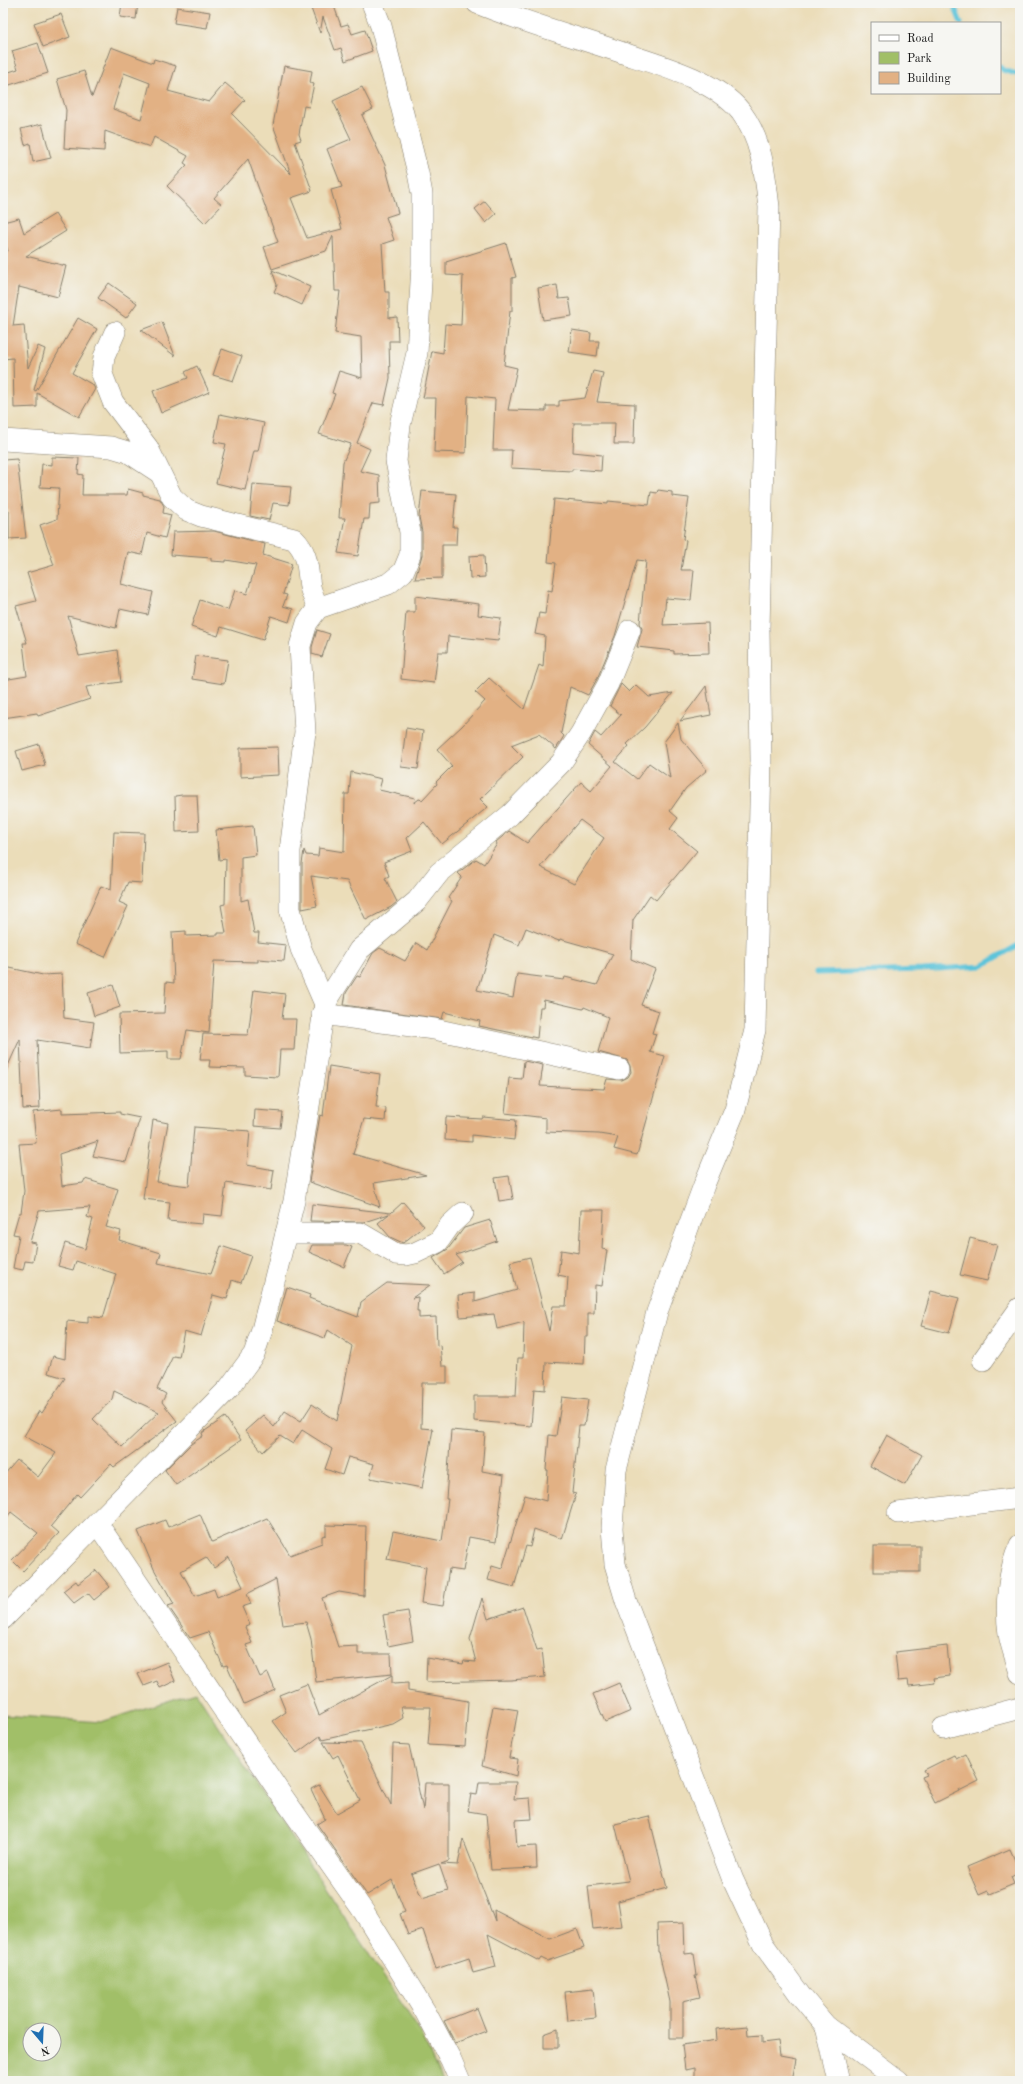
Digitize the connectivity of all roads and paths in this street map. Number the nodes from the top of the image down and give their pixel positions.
1 (372, 3) edge
2 (477, 3) edge
3 (115, 332) dead end
4 (3, 440) edge
5 (162, 475) junction
6 (318, 608) junction
7 (630, 630) dead end
8 (323, 1009) junction
9 (619, 1069) dead end
10 (463, 1213) dead end
11 (286, 1233) junction
12 (1020, 1308) edge
13 (983, 1360) dead end
14 (1020, 1498) edge
15 (898, 1513) dead end
16 (97, 1523) junction
17 (1020, 1545) edge
18 (3, 1619) edge
19 (1020, 1673) edge
20 (1020, 1708) edge
21 (943, 1728) dead end
22 (826, 2026) junction
23 (460, 2081) edge
24 (839, 2081) edge
25 (899, 2081) edge

1 - 6 street
2 - 22 street
3 - 5 street
4 - 5 street
5 - 6 street
6 - 8 street
7 - 8 street
8 - 9 street
8 - 11 street
10 - 11 street
11 - 16 street
12 - 13 street
14 - 15 street
16 - 18 street
16 - 23 street
17 - 19 street
20 - 21 street
22 - 24 street
22 - 25 street

